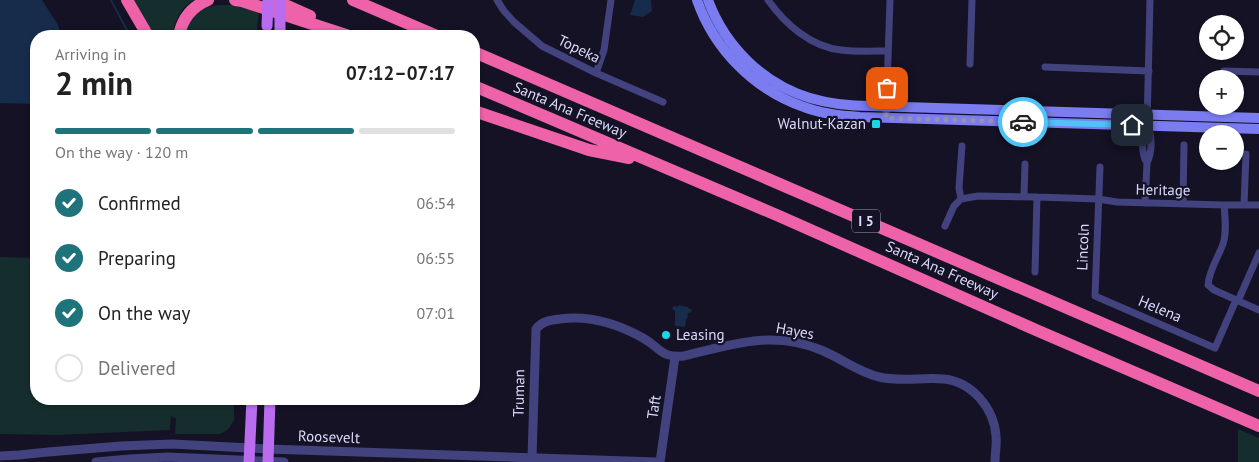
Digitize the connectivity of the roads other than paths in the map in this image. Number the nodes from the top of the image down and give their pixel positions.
1 (127, 0) edge
2 (208, 0) edge
3 (235, 0) edge
4 (268, 0) edge
5 (274, 0) edge
6 (280, 0) edge
7 (353, 0) edge
8 (497, 0) edge
9 (611, 0) edge
10 (697, 0) edge
11 (708, 0) edge
12 (768, 0) edge
13 (890, 0) edge
14 (972, 0) edge
15 (1150, 0) edge
16 (721, 27) junction
17 (144, 30) edge
18 (180, 30) edge
19 (271, 30) edge
20 (272, 30) edge
21 (330, 30) edge
22 (343, 30) edge
23 (423, 30) edge
24 (711, 31) junction
25 (888, 51) junction
26 (480, 55) edge
27 (970, 64) dead end
28 (1045, 67) dead end
29 (1149, 71) junction
30 (596, 72) junction
31 (1244, 72) edge
32 (1259, 72) edge
33 (480, 89) edge
34 (663, 102) dead end
35 (886, 112) junction
36 (480, 113) edge
37 (1148, 115) junction
38 (1259, 118) edge
39 (1147, 126) junction
40 (1259, 129) edge
41 (1184, 145) dead end
42 (962, 146) dead end
43 (1246, 154) dead end
44 (656, 164) junction
45 (1025, 164) dead end
46 (1100, 167) dead end
47 (1024, 196) junction
48 (1037, 196) junction
49 (961, 199) junction
50 (1098, 199) junction
51 (1145, 203) junction
52 (1184, 204) junction
53 (1224, 205) junction
54 (1244, 205) junction
55 (1259, 205) edge
56 (945, 226) dead end
57 (1259, 253) edge
58 (1035, 272) dead end
59 (1095, 296) joint
60 (1237, 300) junction
61 (1259, 310) edge
62 (675, 357) junction
63 (1259, 391) edge
64 (252, 405) edge
65 (270, 405) edge
66 (1259, 426) edge
67 (249, 448) junction
68 (268, 449) junction
69 (0, 456) edge
70 (408, 458) edge
71 (532, 460) edge
72 (249, 461) edge
73 (96, 462) edge
74 (268, 462) edge
75 (284, 462) edge
76 (658, 462) edge
77 (995, 462) edge

1 - 17 highway
2 - 18 highway
3 - 21 highway
4 - 19 main road, bridge
5 - 22 highway
6 - 20 main road, bridge
7 - 23 highway
8 - 30 street, Topeka
9 - 30 street
10 - 24 main road
11 - 16 main road
12 - 25 street
13 - 25 street
14 - 27 street
15 - 29 street
16 - 24 main road
16 - 35 main road
24 - 35 main road
25 - 35 street
26 - 63 highway, Santa Ana Freeway / I 5
28 - 29 street
29 - 37 street
30 - 34 street, Topeka
31 - 32 street
33 - 44 highway, Santa Ana Freeway / I 5
35 - 37 main road
35 - 39 main road
36 - 44 highway
37 - 38 main road
37 - 39 street
39 - 40 main road
39 - 51 street
41 - 52 street
42 - 49 street
43 - 54 street
44 - 66 highway, Santa Ana Freeway / I 5
45 - 47 street
46 - 50 street, Lincoln
47 - 48 street, Heritage
47 - 49 street, Heritage
48 - 50 street, Heritage
48 - 58 street
49 - 56 street
50 - 51 street, Heritage
50 - 59 street, Lincoln
51 - 52 street, Heritage
52 - 53 street, Heritage
53 - 54 street, Heritage
53 - 60 street
54 - 55 street, Heritage
57 - 60 street
59 - 60 street, Helena
60 - 61 street
62 - 71 street, Truman
62 - 76 street, Taft
62 - 77 street, Hayes
64 - 67 main road
65 - 68 main road
67 - 68 street, Roosevelt
67 - 69 street, Roosevelt
67 - 72 main road
68 - 70 street, Roosevelt
68 - 74 main road
70 - 71 street, Roosevelt
71 - 76 street, Roosevelt
72 - 73 street, Roosevelt
72 - 74 street, Roosevelt
74 - 75 street, Roosevelt

